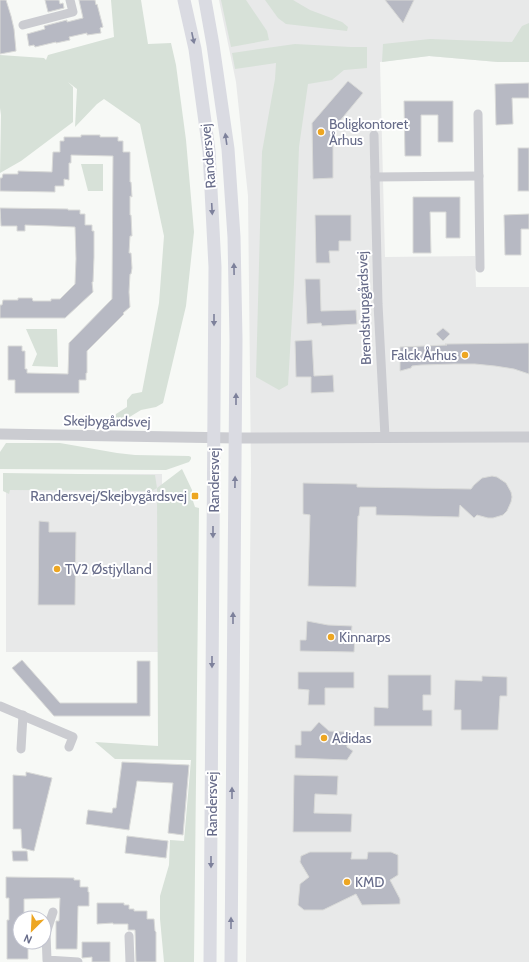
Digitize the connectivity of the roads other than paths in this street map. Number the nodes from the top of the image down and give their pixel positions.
1 (70, 0) edge
2 (184, 0) edge
3 (205, 0) edge
4 (23, 25) dead end
5 (478, 114) dead end
6 (374, 135) dead end
7 (479, 176) junction
8 (375, 177) junction
9 (480, 268) dead end
10 (0, 434) edge
11 (214, 437) junction
12 (385, 437) junction
13 (235, 438) junction
14 (529, 438) edge
15 (0, 706) edge
16 (23, 715) junction
17 (69, 747) dead end
18 (21, 749) dead end
19 (53, 912) dead end
20 (129, 936) dead end
21 (78, 962) edge
22 (130, 962) edge
23 (210, 962) edge
24 (231, 962) edge

1 - 4 street
2 -> 11 main road, Randersvej
13 -> 3 main road, Randersvej
5 - 7 street
6 - 8 street, Brendstrupgårdsvej
7 - 8 street
7 - 9 street
8 - 12 street, Brendstrupgårdsvej
10 - 11 street, Skejbygårdsvej
11 - 13 street, Skejbygårdsvej
11 -> 23 main road, Randersvej
12 - 13 street
12 - 14 street
24 -> 13 main road, Randersvej
15 - 16 street
16 - 17 street
16 - 18 street
19 - 21 street
20 - 22 street

